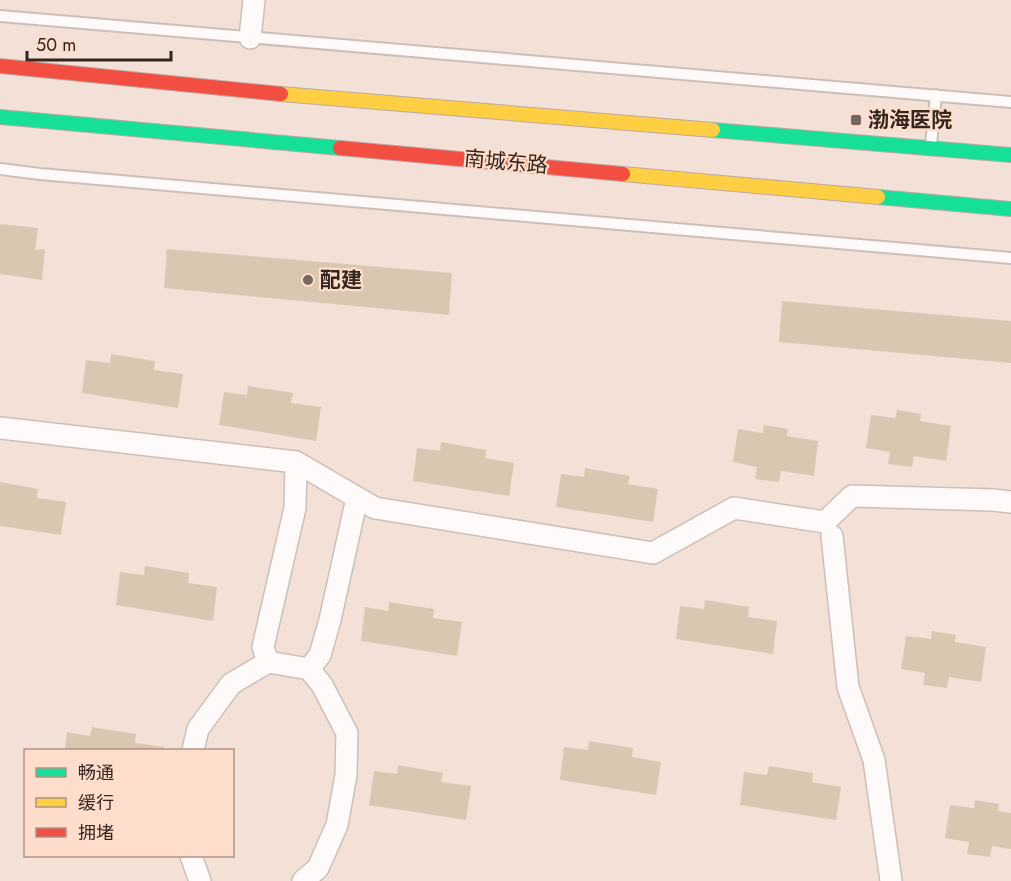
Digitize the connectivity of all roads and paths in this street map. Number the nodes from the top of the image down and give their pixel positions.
1 (254, 0) edge
2 (0, 15) edge
3 (250, 38) junction
4 (0, 66) edge
5 (936, 94) junction
6 (1011, 102) edge
7 (0, 117) edge
8 (931, 147) junction
9 (1011, 155) edge
10 (0, 169) edge
11 (1011, 209) edge
12 (1011, 258) edge
13 (0, 428) edge
14 (296, 462) junction
15 (357, 498) junction
16 (1011, 502) edge
17 (832, 536) dead end
18 (268, 662) junction
19 (309, 669) junction
20 (193, 749) edge
21 (191, 857) edge
22 (200, 881) edge
23 (303, 881) edge
24 (891, 881) edge

1 - 3 street
2 - 3 lane
3 - 5 lane
4 - 8 main road
5 - 6 lane
5 - 8 lane
7 - 11 main road, 南城东路
8 - 9 main road
10 - 12 lane
13 - 14 street
14 - 15 street
14 - 18 street
15 - 16 street
15 - 19 street
17 - 24 street
18 - 19 street
18 - 20 street
19 - 23 street
21 - 22 street

